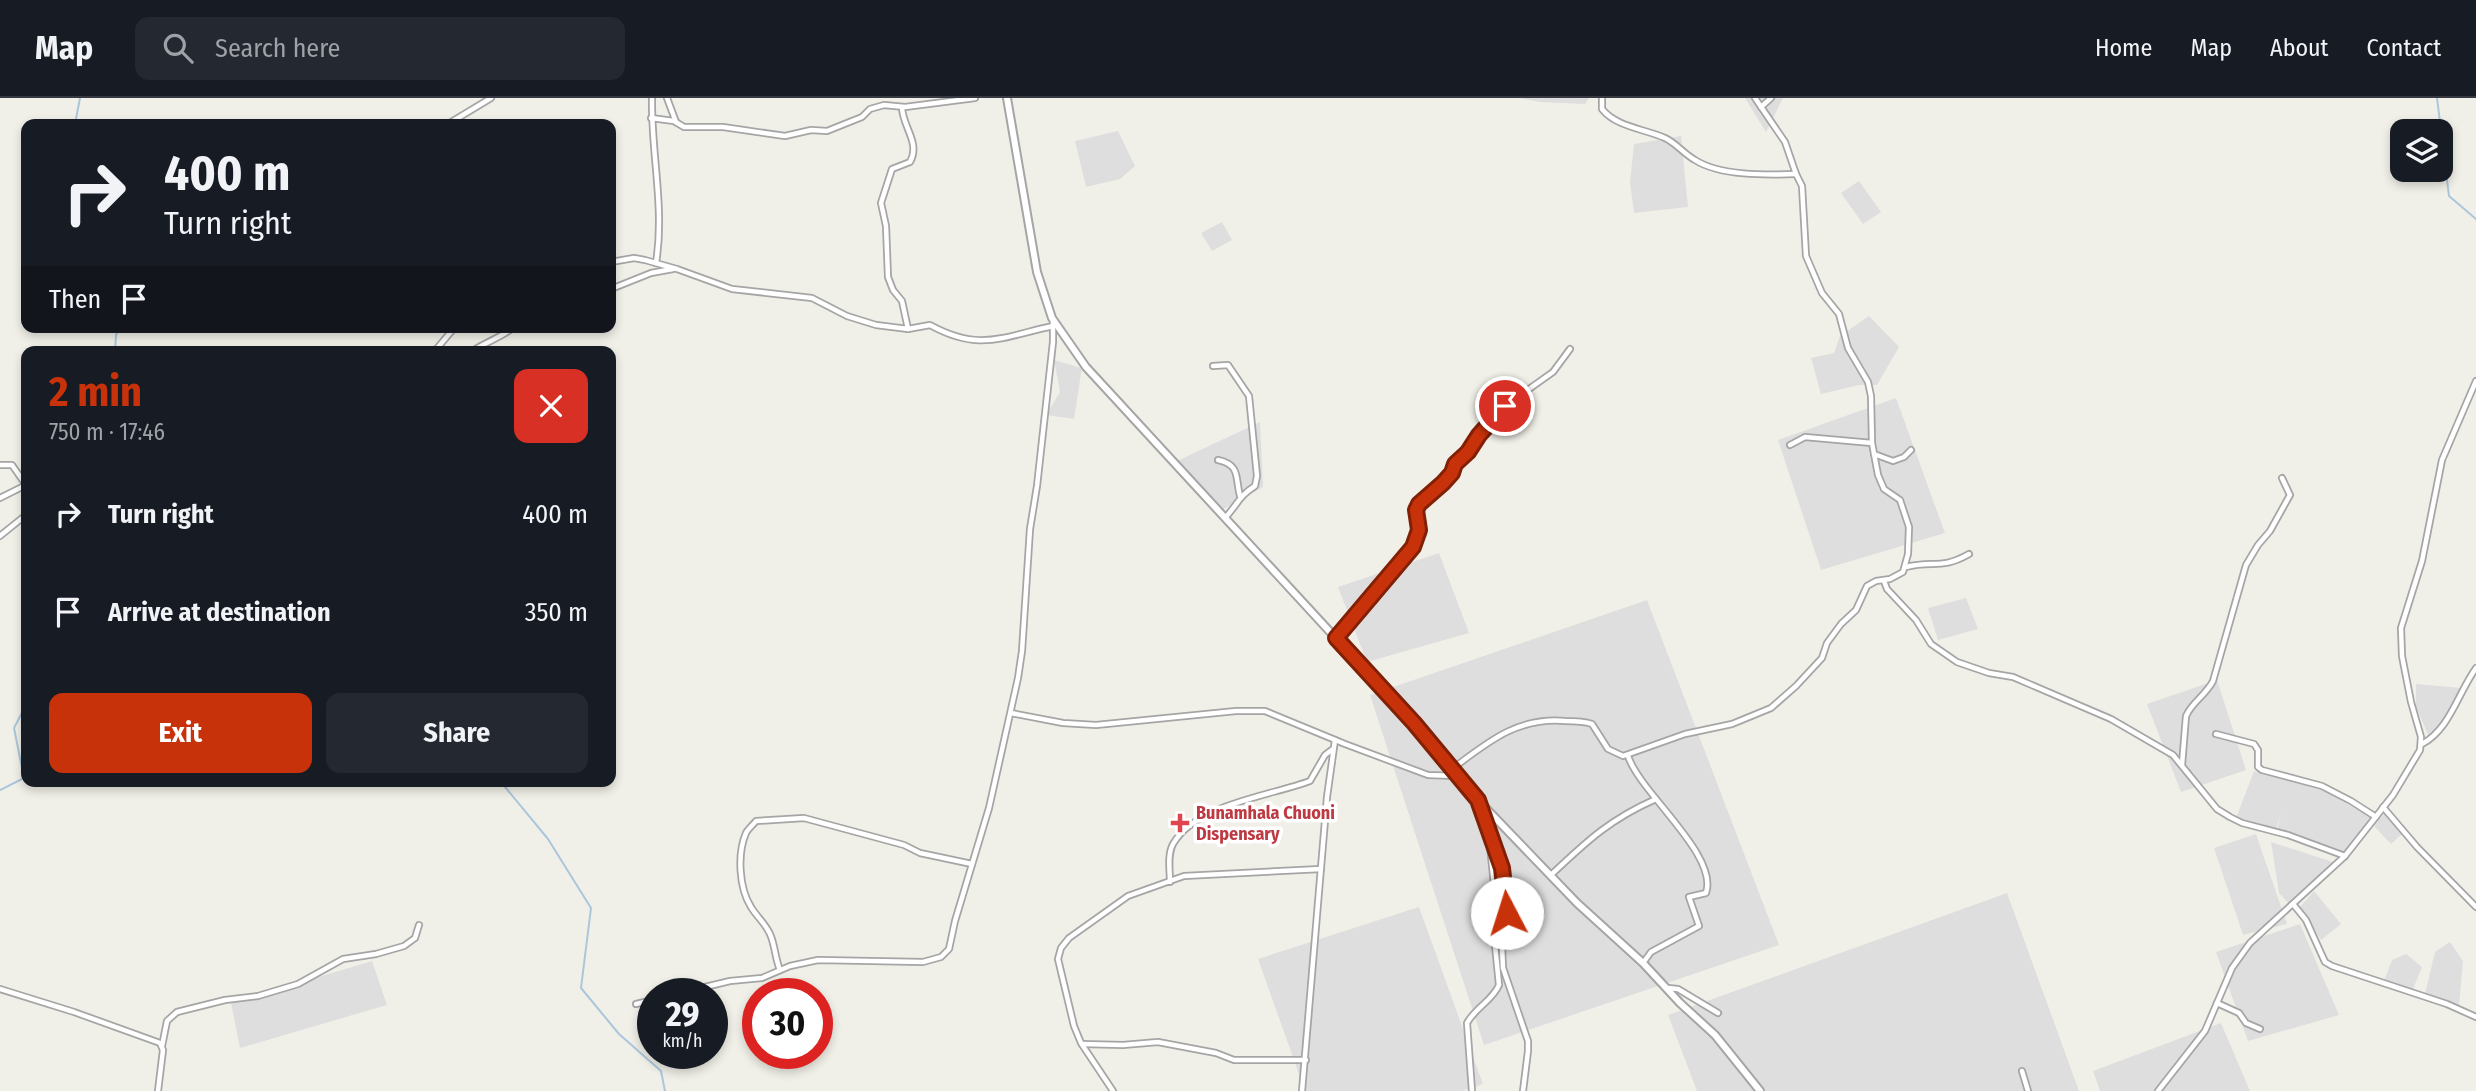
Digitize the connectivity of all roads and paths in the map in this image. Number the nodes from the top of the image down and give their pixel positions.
1 (491, 98) edge
2 (652, 98) edge
3 (667, 98) edge
4 (975, 98) edge
5 (1007, 98) edge
6 (1602, 98) edge
7 (1755, 98) edge
8 (1771, 98) edge
9 (902, 107) junction
10 (1761, 107) junction
11 (651, 118) junction
12 (456, 119) edge
13 (676, 122) junction
14 (1796, 174) junction
15 (616, 261) edge
16 (656, 262) junction
17 (677, 269) junction
18 (616, 287) edge
19 (1053, 323) junction
20 (908, 329) junction
21 (506, 333) edge
22 (479, 346) edge
23 (1570, 349) dead end
24 (1213, 366) dead end
25 (2476, 381) edge
26 (1872, 443) junction
27 (1790, 445) dead end
28 (1911, 450) dead end
29 (1874, 454) junction
30 (1218, 460) dead end
31 (0, 465) edge
32 (21, 478) edge
33 (2282, 478) dead end
34 (21, 488) edge
35 (1240, 496) junction
36 (0, 499) edge
37 (1225, 518) junction
38 (21, 520) edge
39 (0, 536) edge
40 (1969, 554) dead end
41 (1906, 567) junction
42 (1884, 581) junction
43 (1336, 638) junction
44 (2476, 668) edge
45 (1011, 713) junction
46 (2216, 734) dead end
47 (1335, 740) junction
48 (2421, 744) junction
49 (1333, 749) junction
50 (1628, 756) junction
51 (2182, 765) junction
52 (1452, 769) junction
53 (1457, 776) junction
54 (1656, 799) junction
55 (1478, 800) junction
56 (2384, 807) junction
57 (2376, 817) junction
58 (1488, 828) junction
59 (2345, 856) junction
60 (972, 864) junction
61 (1321, 869) junction
62 (1551, 876) junction
63 (1170, 882) junction
64 (2293, 904) junction
65 (2476, 908) edge
66 (419, 925) dead end
67 (1643, 963) junction
68 (780, 970) junction
69 (728, 981) edge
70 (1667, 988) junction
71 (0, 989) edge
72 (2217, 1003) junction
73 (1718, 1013) dead end
74 (2476, 1017) edge
75 (2260, 1029) dead end
76 (1081, 1044) junction
77 (162, 1046) junction
78 (1306, 1060) junction
79 (2022, 1071) dead end
80 (158, 1091) edge
81 (1113, 1091) edge
82 (1302, 1091) edge
83 (1472, 1091) edge
84 (1523, 1091) edge
85 (1760, 1091) edge
86 (2028, 1091) edge
87 (2158, 1091) edge

1 - 12 street
2 - 11 street
3 - 13 street
4 - 9 street
5 - 19 street
6 - 14 street
7 - 10 street
8 - 10 street
9 - 13 street
9 - 20 street
10 - 14 street
11 - 13 street
11 - 16 street
14 - 26 street
15 - 16 street
16 - 17 street
17 - 18 street
17 - 20 street
19 - 20 street
19 - 37 street
19 - 45 street
21 - 22 street
23 - 43 street
24 - 35 street
25 - 48 street
26 - 27 street
26 - 29 street
28 - 29 street
29 - 41 street
30 - 35 street
31 - 32 street
33 - 51 street
34 - 36 street
35 - 37 street
37 - 43 street
38 - 39 street
40 - 41 street
41 - 42 street
42 - 50 street
42 - 51 street
43 - 52 street
44 - 48 street
45 - 47 street
45 - 60 street
46 - 57 street
47 - 49 street
47 - 53 street
48 - 56 street
49 - 61 street
49 - 63 street
50 - 52 street
50 - 54 street
51 - 59 street
52 - 53 street
53 - 55 street
54 - 62 street
54 - 67 street
55 - 58 street
55 - 62 street
56 - 57 street
56 - 65 street
57 - 59 street
58 - 83 street
58 - 84 street
59 - 64 street
60 - 68 street
60 - 68 street
61 - 63 street
61 - 78 street
62 - 67 street
63 - 76 street
64 - 72 street
64 - 74 street
66 - 77 street
67 - 70 street
68 - 69 street
70 - 73 street
70 - 85 street
71 - 77 street
72 - 75 street
72 - 87 street
76 - 78 street
76 - 81 street
77 - 80 street
78 - 82 street
79 - 86 street

